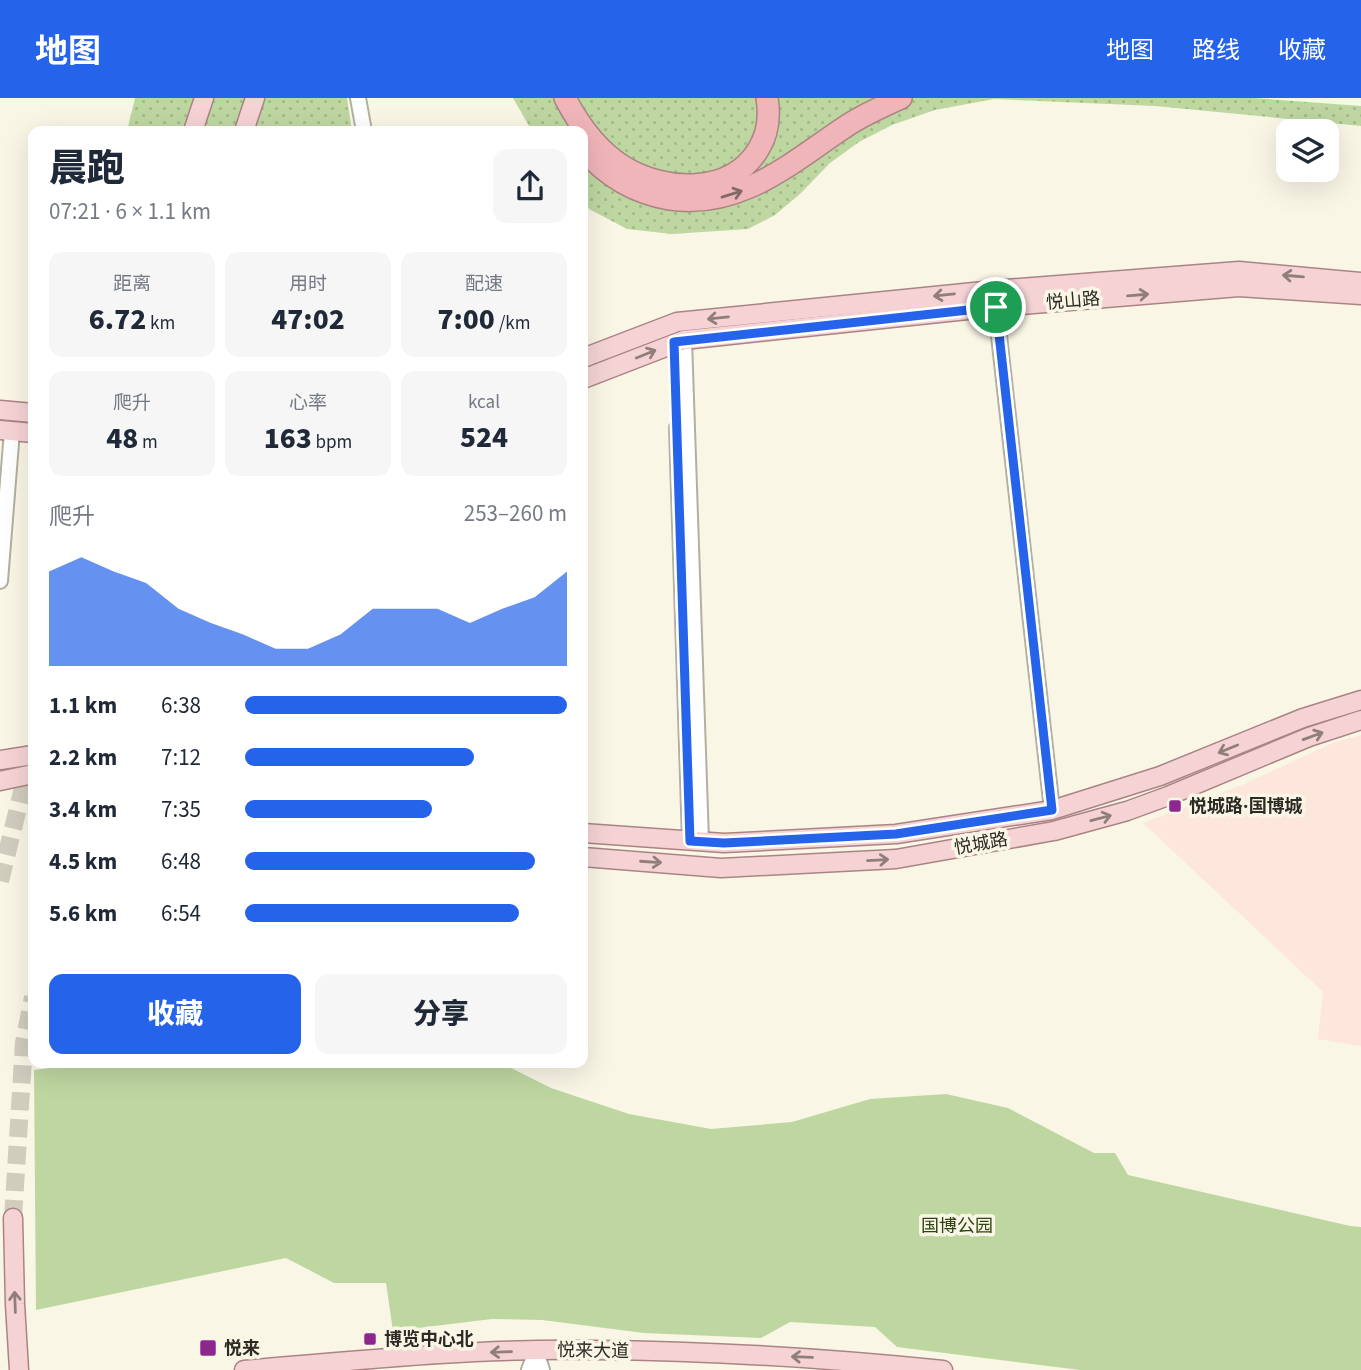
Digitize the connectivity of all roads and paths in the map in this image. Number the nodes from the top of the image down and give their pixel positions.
1 (204, 98) edge
2 (254, 98) edge
3 (358, 98) edge
4 (552, 98) edge
5 (565, 98) edge
6 (767, 98) edge
7 (901, 98) edge
8 (195, 126) edge
9 (246, 126) edge
10 (362, 126) edge
11 (567, 126) edge
12 (582, 126) edge
13 (588, 134) edge
14 (588, 154) edge
15 (1361, 282) edge
16 (1361, 295) edge
17 (995, 299) junction
18 (679, 341) junction
19 (588, 356) edge
20 (588, 377) edge
21 (0, 410) edge
22 (28, 413) edge
23 (6, 431) edge
24 (28, 433) edge
25 (0, 581) edge
26 (1361, 700) edge
27 (1361, 720) edge
28 (28, 756) edge
29 (0, 760) edge
30 (28, 775) edge
31 (0, 781) edge
32 (1052, 810) junction
33 (588, 833) edge
34 (696, 841) junction
35 (588, 857) edge
36 (13, 1218) tunnel mouth
37 (536, 1350) junction
38 (19, 1370) edge
39 (244, 1370) edge
40 (529, 1370) edge
41 (542, 1370) edge
42 (943, 1370) edge

1 - 8 main road
2 - 9 main road
3 - 10 street
4 - 11 highway
5 - 12 highway
6 - 13 highway
14 -> 7 highway
15 -> 17 main road, 悦山路
17 -> 16 main road, 悦山路
17 - 18 main road, 悦山路
17 -> 19 main road, 悦山路
17 - 32 street
20 -> 18 main road, 悦山路
18 - 34 street
21 - 22 main road
23 - 24 main road
23 - 25 street
26 -> 32 main road, 悦城路
35 -> 27 main road, 悦城路
28 - 29 main road
30 - 31 main road
32 - 34 main road, 悦城路
33 - 34 main road, 悦城路
38 -> 36 main road
37 -> 39 main road, 悦来大道
37 - 40 street
37 - 41 street
42 -> 37 main road, 悦来大道

